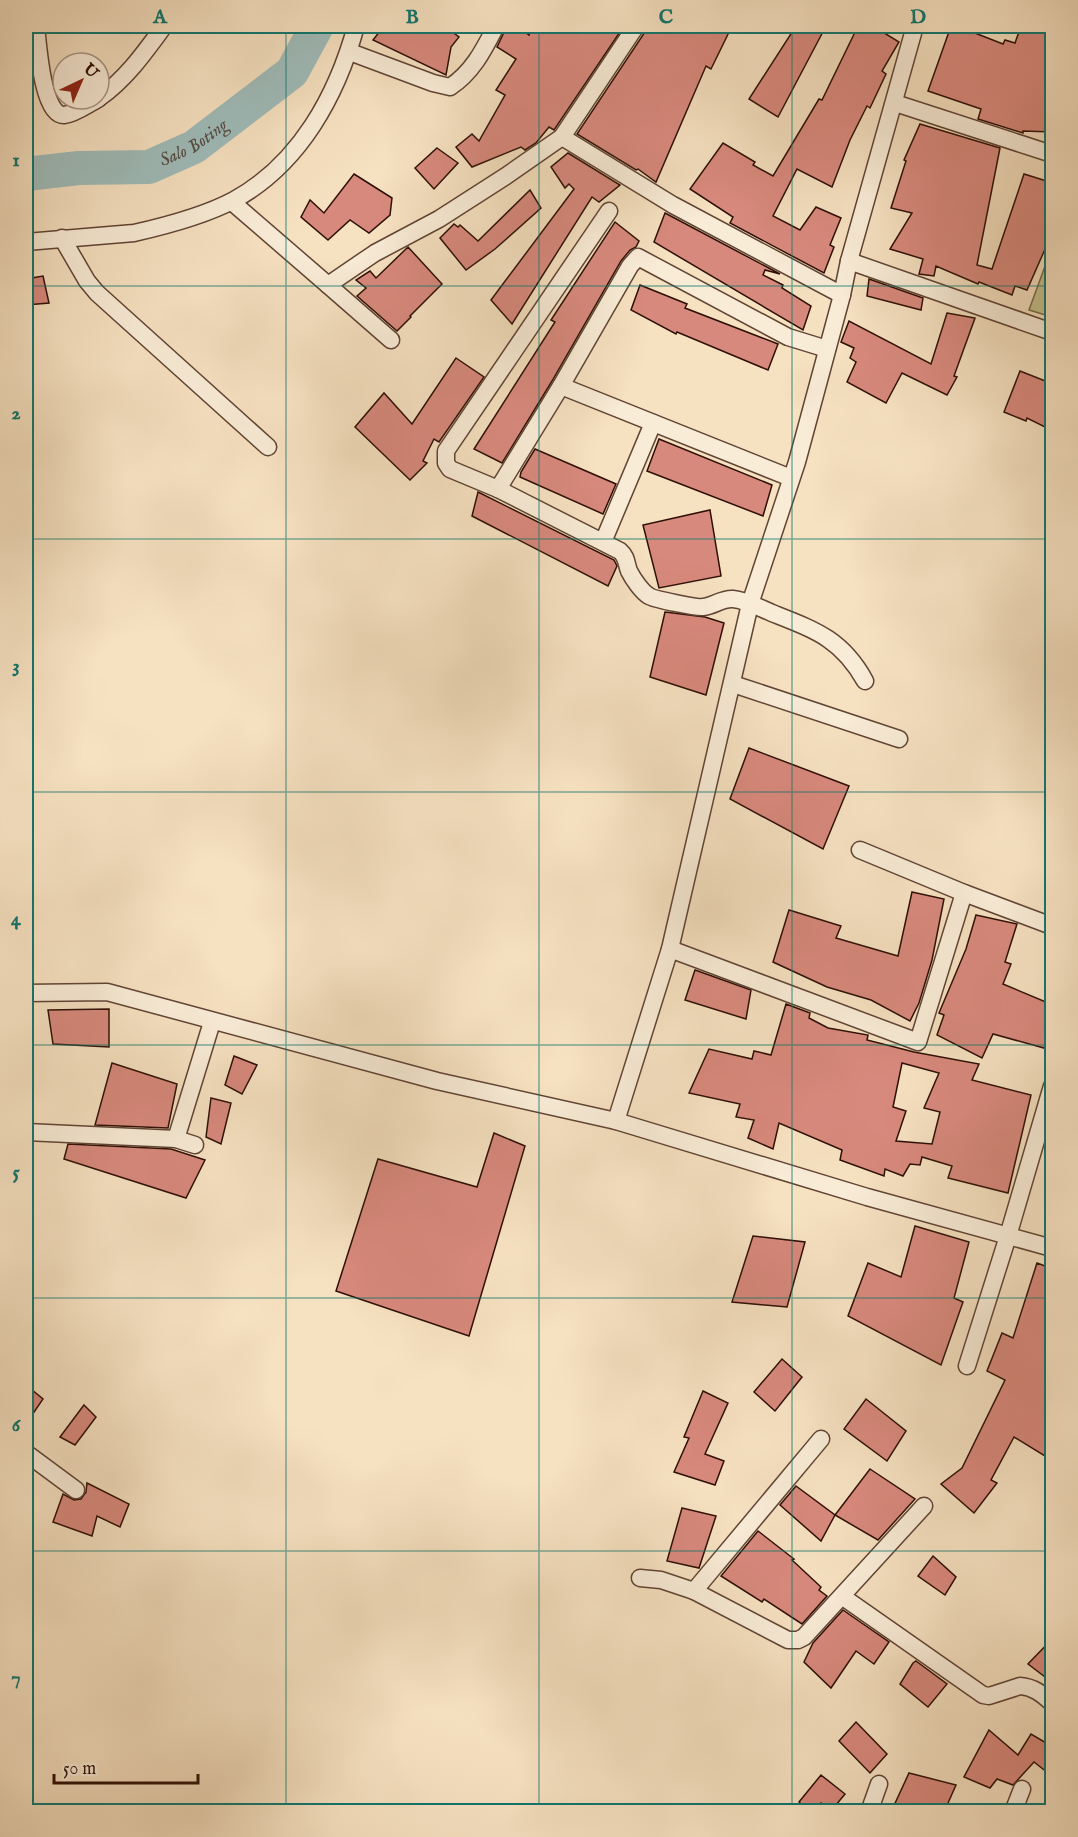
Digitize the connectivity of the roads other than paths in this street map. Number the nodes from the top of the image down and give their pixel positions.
1 (36, 26) edge
2 (164, 26) edge
3 (357, 26) edge
4 (496, 26) edge
5 (636, 26) edge
6 (915, 26) edge
7 (350, 52) junction
8 (111, 89) edge
9 (895, 103) junction
10 (51, 106) edge
11 (54, 111) edge
12 (76, 111) edge
13 (562, 137) junction
14 (1053, 154) edge
15 (232, 201) junction
16 (609, 211) dead end
17 (62, 238) junction
18 (26, 242) edge
19 (849, 261) junction
20 (328, 285) junction
21 (842, 295) junction
22 (1053, 332) edge
23 (391, 340) dead end
24 (827, 349) junction
25 (561, 386) junction
26 (653, 423) junction
27 (268, 447) dead end
28 (791, 478) junction
29 (498, 489) junction
30 (603, 542) junction
31 (750, 604) junction
32 (865, 681) dead end
33 (733, 684) junction
34 (899, 739) dead end
35 (860, 850) dead end
36 (964, 893) junction
37 (1053, 926) edge
38 (670, 949) junction
39 (26, 993) edge
40 (212, 1022) junction
41 (1053, 1086) edge
42 (616, 1120) junction
43 (26, 1131) edge
44 (176, 1140) junction
45 (195, 1145) dead end
46 (1008, 1236) junction
47 (1053, 1248) edge
48 (967, 1366) dead end
49 (821, 1439) dead end
50 (26, 1453) edge
51 (76, 1490) dead end
52 (924, 1506) dead end
53 (640, 1578) dead end
54 (694, 1591) junction
55 (843, 1597) junction
56 (1053, 1702) edge
57 (879, 1784) dead end
58 (1022, 1789) dead end
59 (869, 1812) edge
60 (1013, 1812) edge

1 - 10 street
2 - 8 street
3 - 7 street
4 - 7 street
5 - 13 street
6 - 9 street
7 - 15 street
9 - 14 street
9 - 19 street
11 - 12 street
13 - 20 street
13 - 21 street
15 - 17 street
15 - 20 street
16 - 29 street
17 - 18 street
17 - 27 street
19 - 21 street
19 - 22 street
20 - 23 street
21 - 24 street
24 - 25 street
24 - 28 street
25 - 26 street
25 - 29 street
26 - 28 street
26 - 30 street
28 - 31 street
29 - 30 street
30 - 31 street
31 - 32 street
31 - 33 street
33 - 34 street
33 - 38 street
35 - 36 street
36 - 37 street
36 - 38 street
38 - 42 street
39 - 40 street
40 - 42 street
40 - 44 street
41 - 46 street
42 - 46 street
43 - 44 street
44 - 45 street
46 - 47 street
46 - 48 street
49 - 54 street
50 - 51 street
52 - 55 street
53 - 54 street
54 - 55 street
55 - 56 street
57 - 59 street
58 - 60 street

